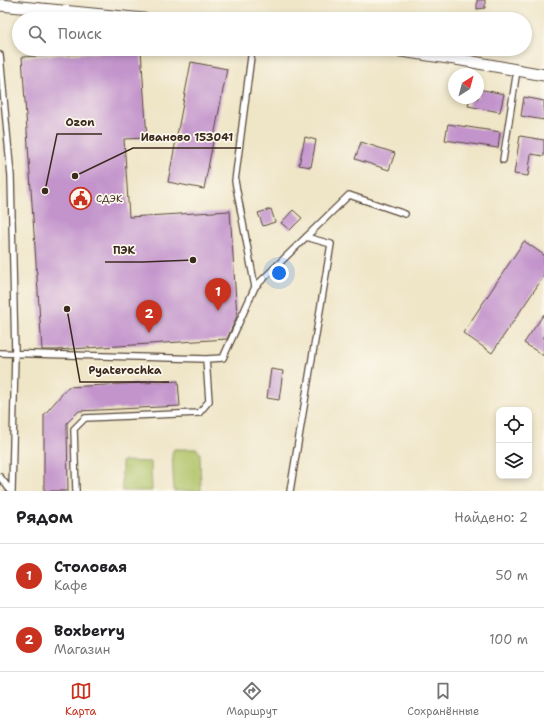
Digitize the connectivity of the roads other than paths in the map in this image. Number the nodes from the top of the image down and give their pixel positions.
1 (0, 5) edge
2 (72, 12) edge
3 (0, 55) edge
4 (251, 56) edge
5 (431, 56) edge
6 (517, 70) junction
7 (544, 75) edge
8 (503, 160) dead end
9 (405, 214) dead end
10 (306, 237) junction
11 (255, 287) junction
12 (15, 352) junction
13 (0, 353) edge
14 (206, 359) junction
15 (0, 477) edge
16 (11, 491) edge
17 (76, 491) edge
18 (290, 491) edge

1 - 2 street
3 - 12 lane
4 - 11 lane
5 - 6 street
6 - 7 street
6 - 8 lane
9 - 10 lane
10 - 11 lane
10 - 18 lane
11 - 14 lane
12 - 13 lane
12 - 14 lane
12 - 16 lane
14 - 17 lane
15 - 16 lane

